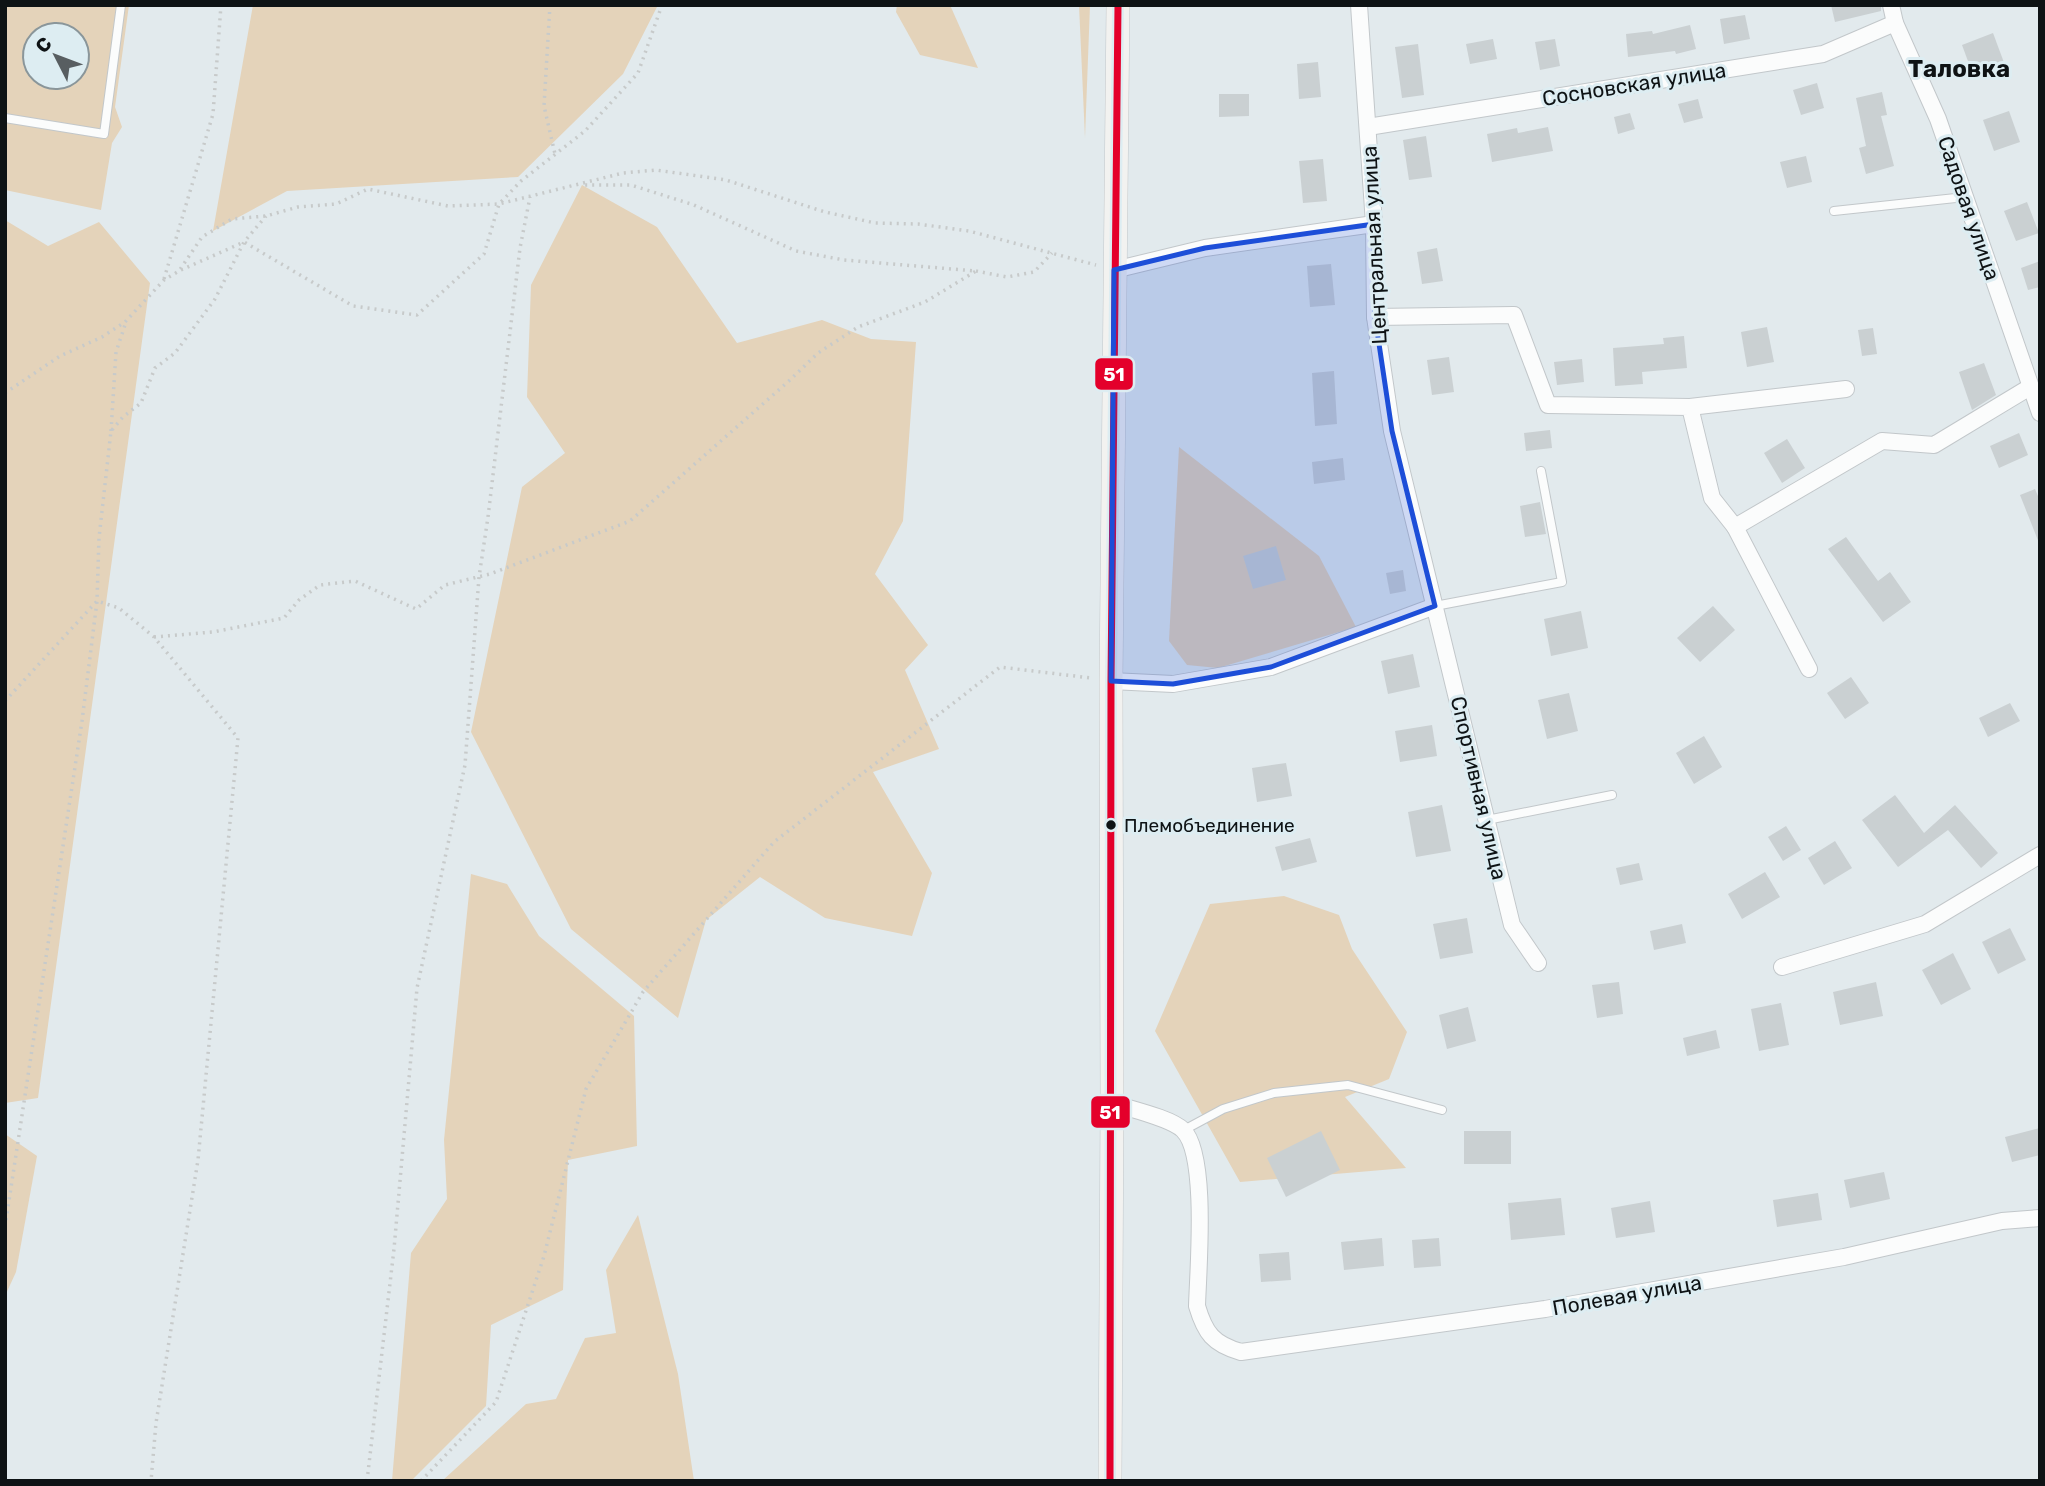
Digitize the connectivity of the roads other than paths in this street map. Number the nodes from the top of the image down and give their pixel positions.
1 (121, 5) edge
2 (1118, 5) edge
3 (1359, 5) edge
4 (1891, 5) edge
5 (1895, 23) junction
6 (5, 118) edge
7 (1368, 127) junction
8 (1965, 197) junction
9 (1834, 211) dead end
10 (1374, 224) junction
11 (1114, 270) junction
12 (1375, 317) junction
13 (2030, 387) junction
14 (1846, 388) dead end
15 (1690, 407) junction
16 (2040, 413) edge
17 (1541, 471) dead end
18 (1735, 527) junction
19 (1435, 606) junction
20 (1809, 669) dead end
21 (1111, 681) junction
22 (1612, 796) dead end
23 (1488, 820) junction
24 (2040, 855) edge
25 (1538, 963) dead end
26 (1782, 967) dead end
27 (1112, 1103) junction
28 (1442, 1110) dead end
29 (1184, 1130) junction
30 (2040, 1218) edge
31 (1110, 1481) edge

1 - 6 lane
2 - 11 main road
3 - 7 street, Центральная улица
4 - 5 street, Садовая улица
5 - 7 street, Сосновская улица
5 - 8 street, Садовая улица
7 - 10 street, Центральная улица
8 - 9 lane
8 - 13 street, Садовая улица
10 - 11 street
10 - 12 street, Центральная улица
11 - 21 main road
12 - 15 street
12 - 19 street, Центральная улица
13 - 16 street, Садовая улица
13 - 18 street
14 - 15 street
15 - 18 street
17 - 19 lane
18 - 20 street
19 - 21 street
19 - 23 street, Спортивная улица
21 - 27 main road
22 - 23 lane
23 - 25 street, Спортивная улица
24 - 26 street
27 - 29 street
27 - 31 main road
28 - 29 lane
29 - 30 street, Полевая улица

